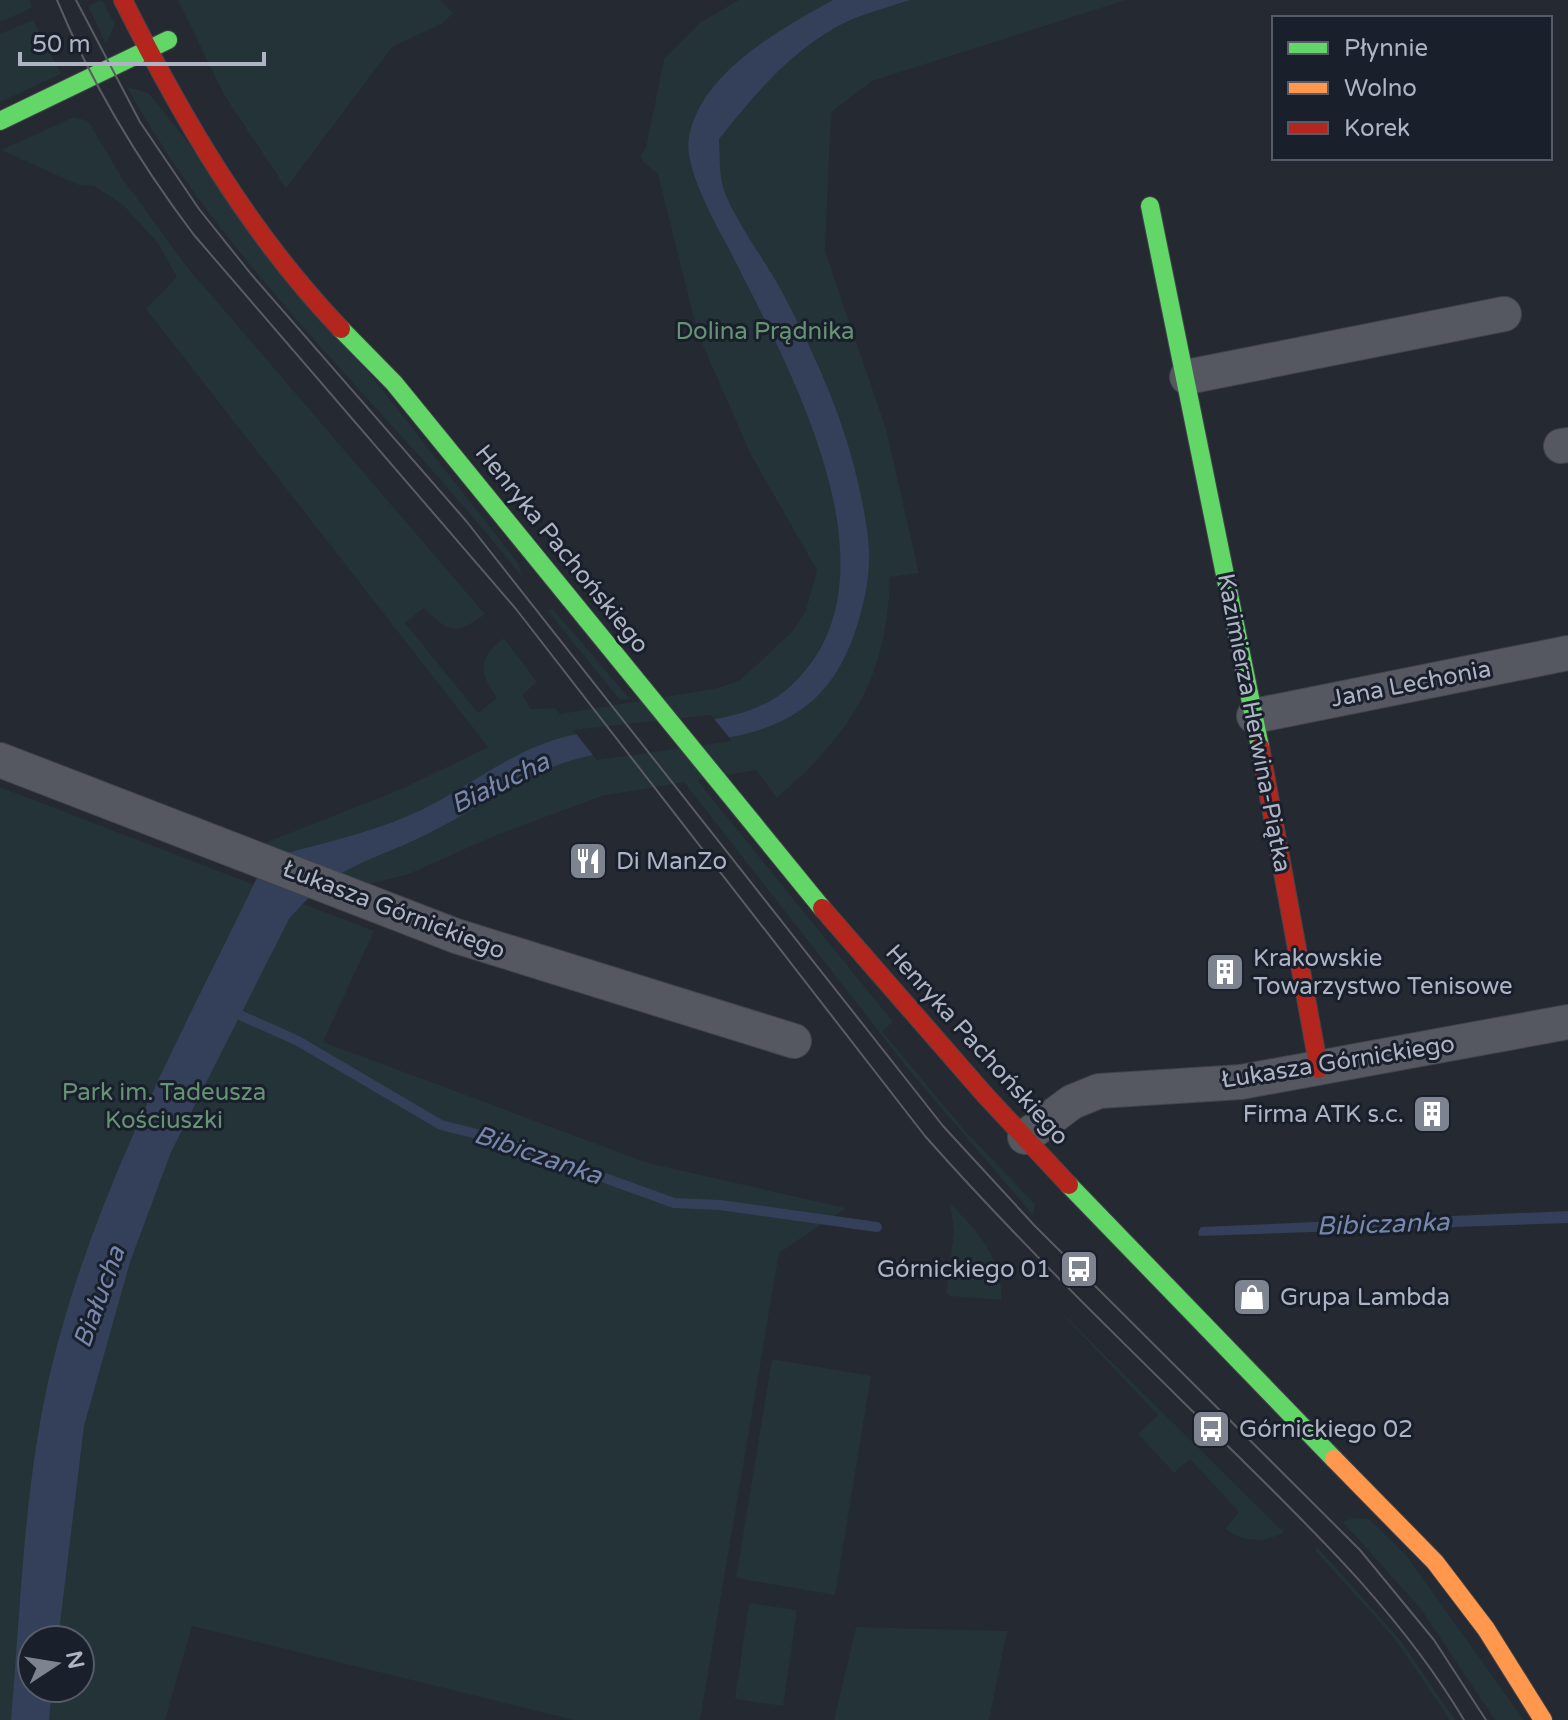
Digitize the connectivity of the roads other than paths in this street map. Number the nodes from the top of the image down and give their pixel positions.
1 (123, 0) edge
2 (168, 40) dead end
3 (146, 50) junction
4 (0, 121) edge
5 (1150, 206) dead end
6 (350, 311) dead end
7 (1504, 314) dead end
8 (1187, 377) junction
9 (394, 383) junction
10 (1568, 653) edge
11 (1254, 716) junction
12 (0, 760) edge
13 (1568, 1022) edge
14 (794, 1041) dead end
15 (1319, 1069) junction
16 (1025, 1137) junction
17 (1543, 1720) edge

1 - 3 street, Henryka Pachońskiego
2 - 3 street
3 - 4 street
3 - 9 street, Henryka Pachońskiego
5 - 8 street, Kazimierza Herwina-Piątka
6 - 9 street, Henryka Pachońskiego
7 - 8 street
8 - 11 street, Kazimierza Herwina-Piątka
9 - 16 street, Henryka Pachońskiego
10 - 11 street, Jana Lechonia
11 - 15 street, Kazimierza Herwina-Piątka
12 - 14 street, Łukasza Górnickiego
13 - 15 street, Łukasza Górnickiego
15 - 16 street, Łukasza Górnickiego
16 - 17 street, Henryka Pachońskiego

